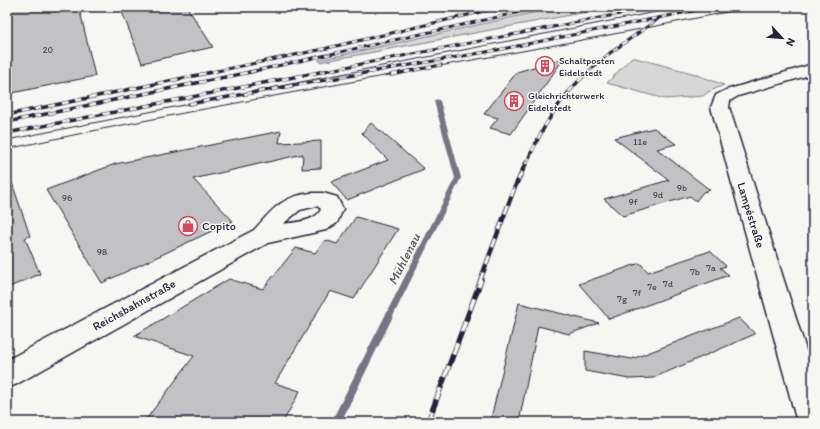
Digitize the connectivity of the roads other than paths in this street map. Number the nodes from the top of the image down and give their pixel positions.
1 (813, 69) edge
2 (262, 236) dead end
3 (7, 375) edge
4 (813, 422) edge

1 - 4 street, Lampéstraße
2 - 3 street, Reichsbahnstraße

